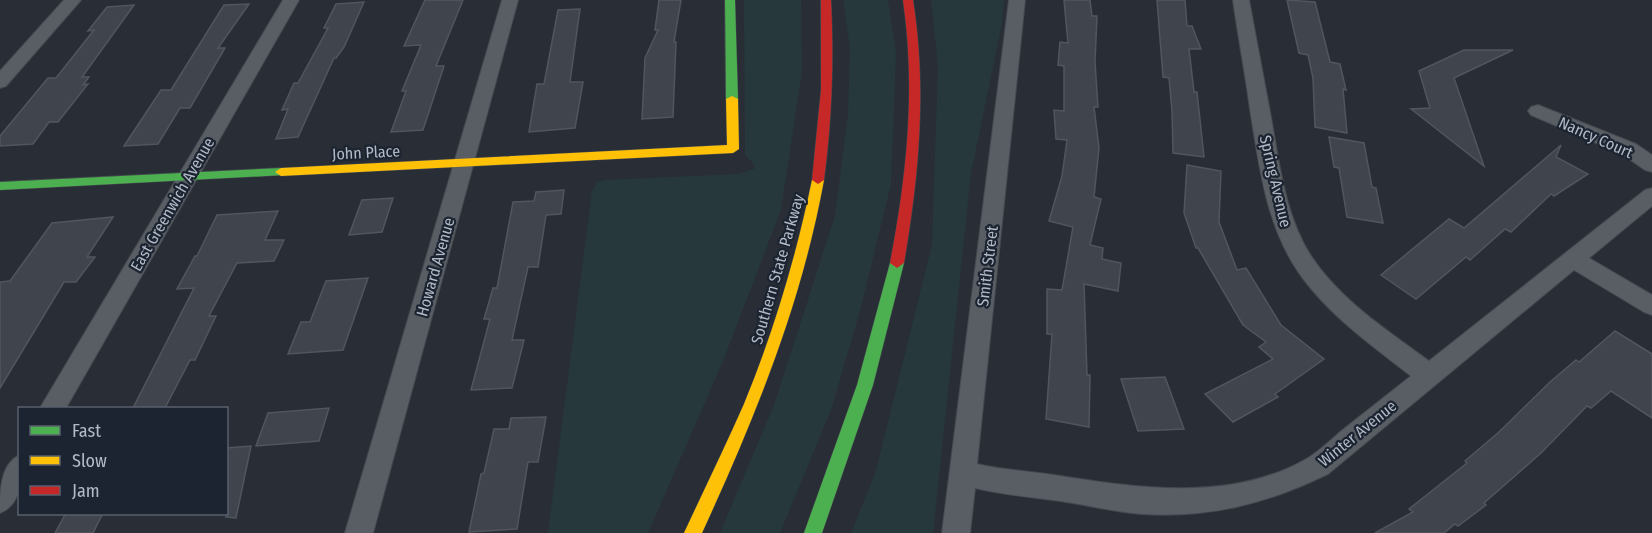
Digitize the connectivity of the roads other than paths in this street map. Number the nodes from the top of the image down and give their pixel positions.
1 (72, 0) edge
2 (291, 0) edge
3 (510, 0) edge
4 (730, 0) edge
5 (826, 0) edge
6 (908, 0) edge
7 (1017, 0) edge
8 (1241, 0) edge
9 (0, 82) edge
10 (1538, 111) dead end
11 (464, 163) junction
12 (1652, 165) edge
13 (188, 176) junction
14 (0, 186) edge
15 (1652, 195) edge
16 (1575, 260) junction
17 (1652, 306) edge
18 (1429, 375) junction
19 (54, 407) edge
20 (18, 470) edge
21 (963, 473) junction
22 (0, 500) edge
23 (358, 533) edge
24 (693, 533) edge
25 (813, 533) edge
26 (956, 533) edge

1 - 9 street
2 - 13 street, East Greenwich Avenue
3 - 11 street, Howard Avenue
4 - 11 main road, John Place
5 - 24 main road, Southern State Parkway
6 - 25 main road
7 - 21 street, Smith Street
8 - 18 street, Spring Avenue
10 - 12 street, Nancy Court
11 - 13 main road, John Place
11 - 23 street, Howard Avenue
13 - 14 main road, John Place
13 - 19 street, East Greenwich Avenue
15 - 16 street, Winter Avenue
16 - 17 street
16 - 18 street, Winter Avenue
18 - 21 street, Winter Avenue
20 - 22 street
21 - 26 street, Smith Street

